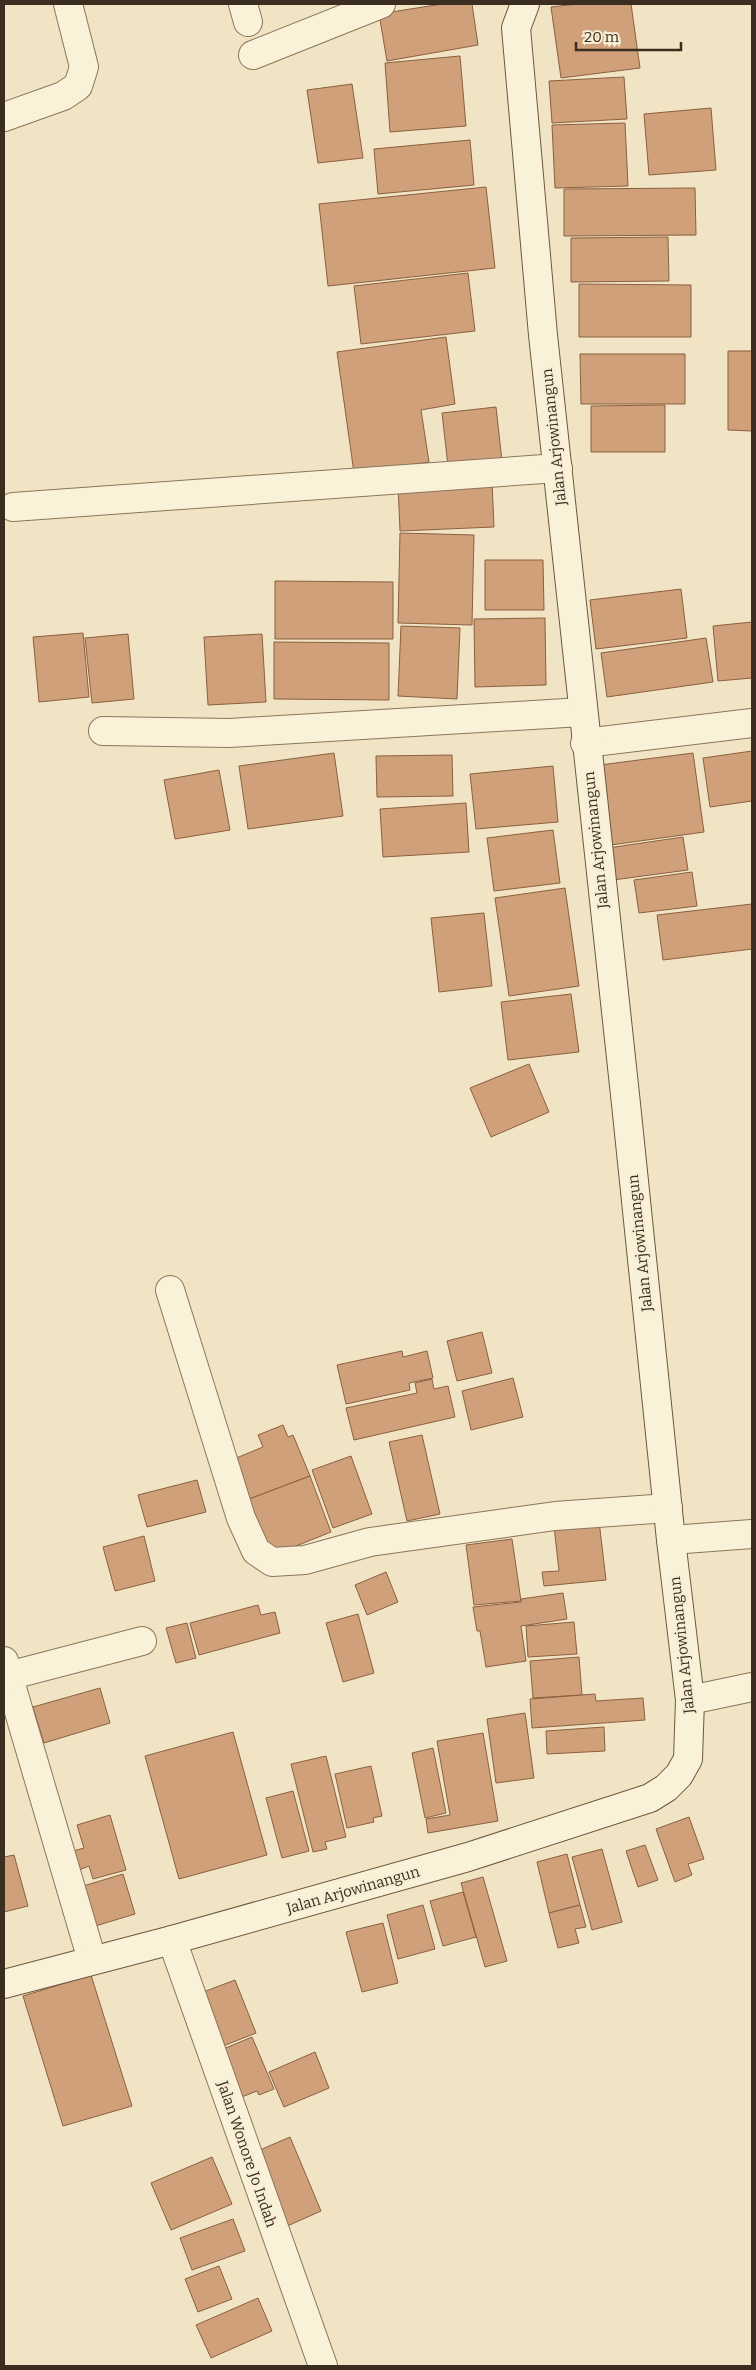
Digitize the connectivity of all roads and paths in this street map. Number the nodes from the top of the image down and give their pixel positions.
1 (68, 4) edge
2 (381, 4) edge
3 (525, 4) edge
4 (252, 56) dead end
5 (4, 117) edge
6 (558, 468) junction
7 (13, 507) dead end
8 (582, 712) junction
9 (752, 723) edge
10 (103, 732) dead end
11 (586, 743) junction
12 (170, 1290) dead end
13 (668, 1508) junction
14 (752, 1534) edge
15 (670, 1540) junction
16 (142, 1641) dead end
17 (5, 1671) edge
18 (752, 1687) edge
19 (690, 1700) junction
20 (172, 1940) junction
21 (92, 1960) junction
22 (4, 1984) edge
23 (323, 2366) edge

1 - 5 street
2 - 4 street
3 - 6 street, Jalan Arjowinangun
6 - 7 street
6 - 8 street, Jalan Arjowinangun
8 - 10 street
8 - 11 street, Jalan Arjowinangun
9 - 11 street
11 - 13 street, Jalan Arjowinangun
12 - 13 street
13 - 15 street, Jalan Arjowinangun
14 - 15 street
15 - 19 street, Jalan Arjowinangun
16 - 17 street
17 - 21 street
18 - 19 street
19 - 20 street, Jalan Arjowinangun
20 - 21 street, Jalan Arjowinangun
20 - 23 street, Jalan Wonore Jo Indah
21 - 22 street, Jalan Arjowinangun

